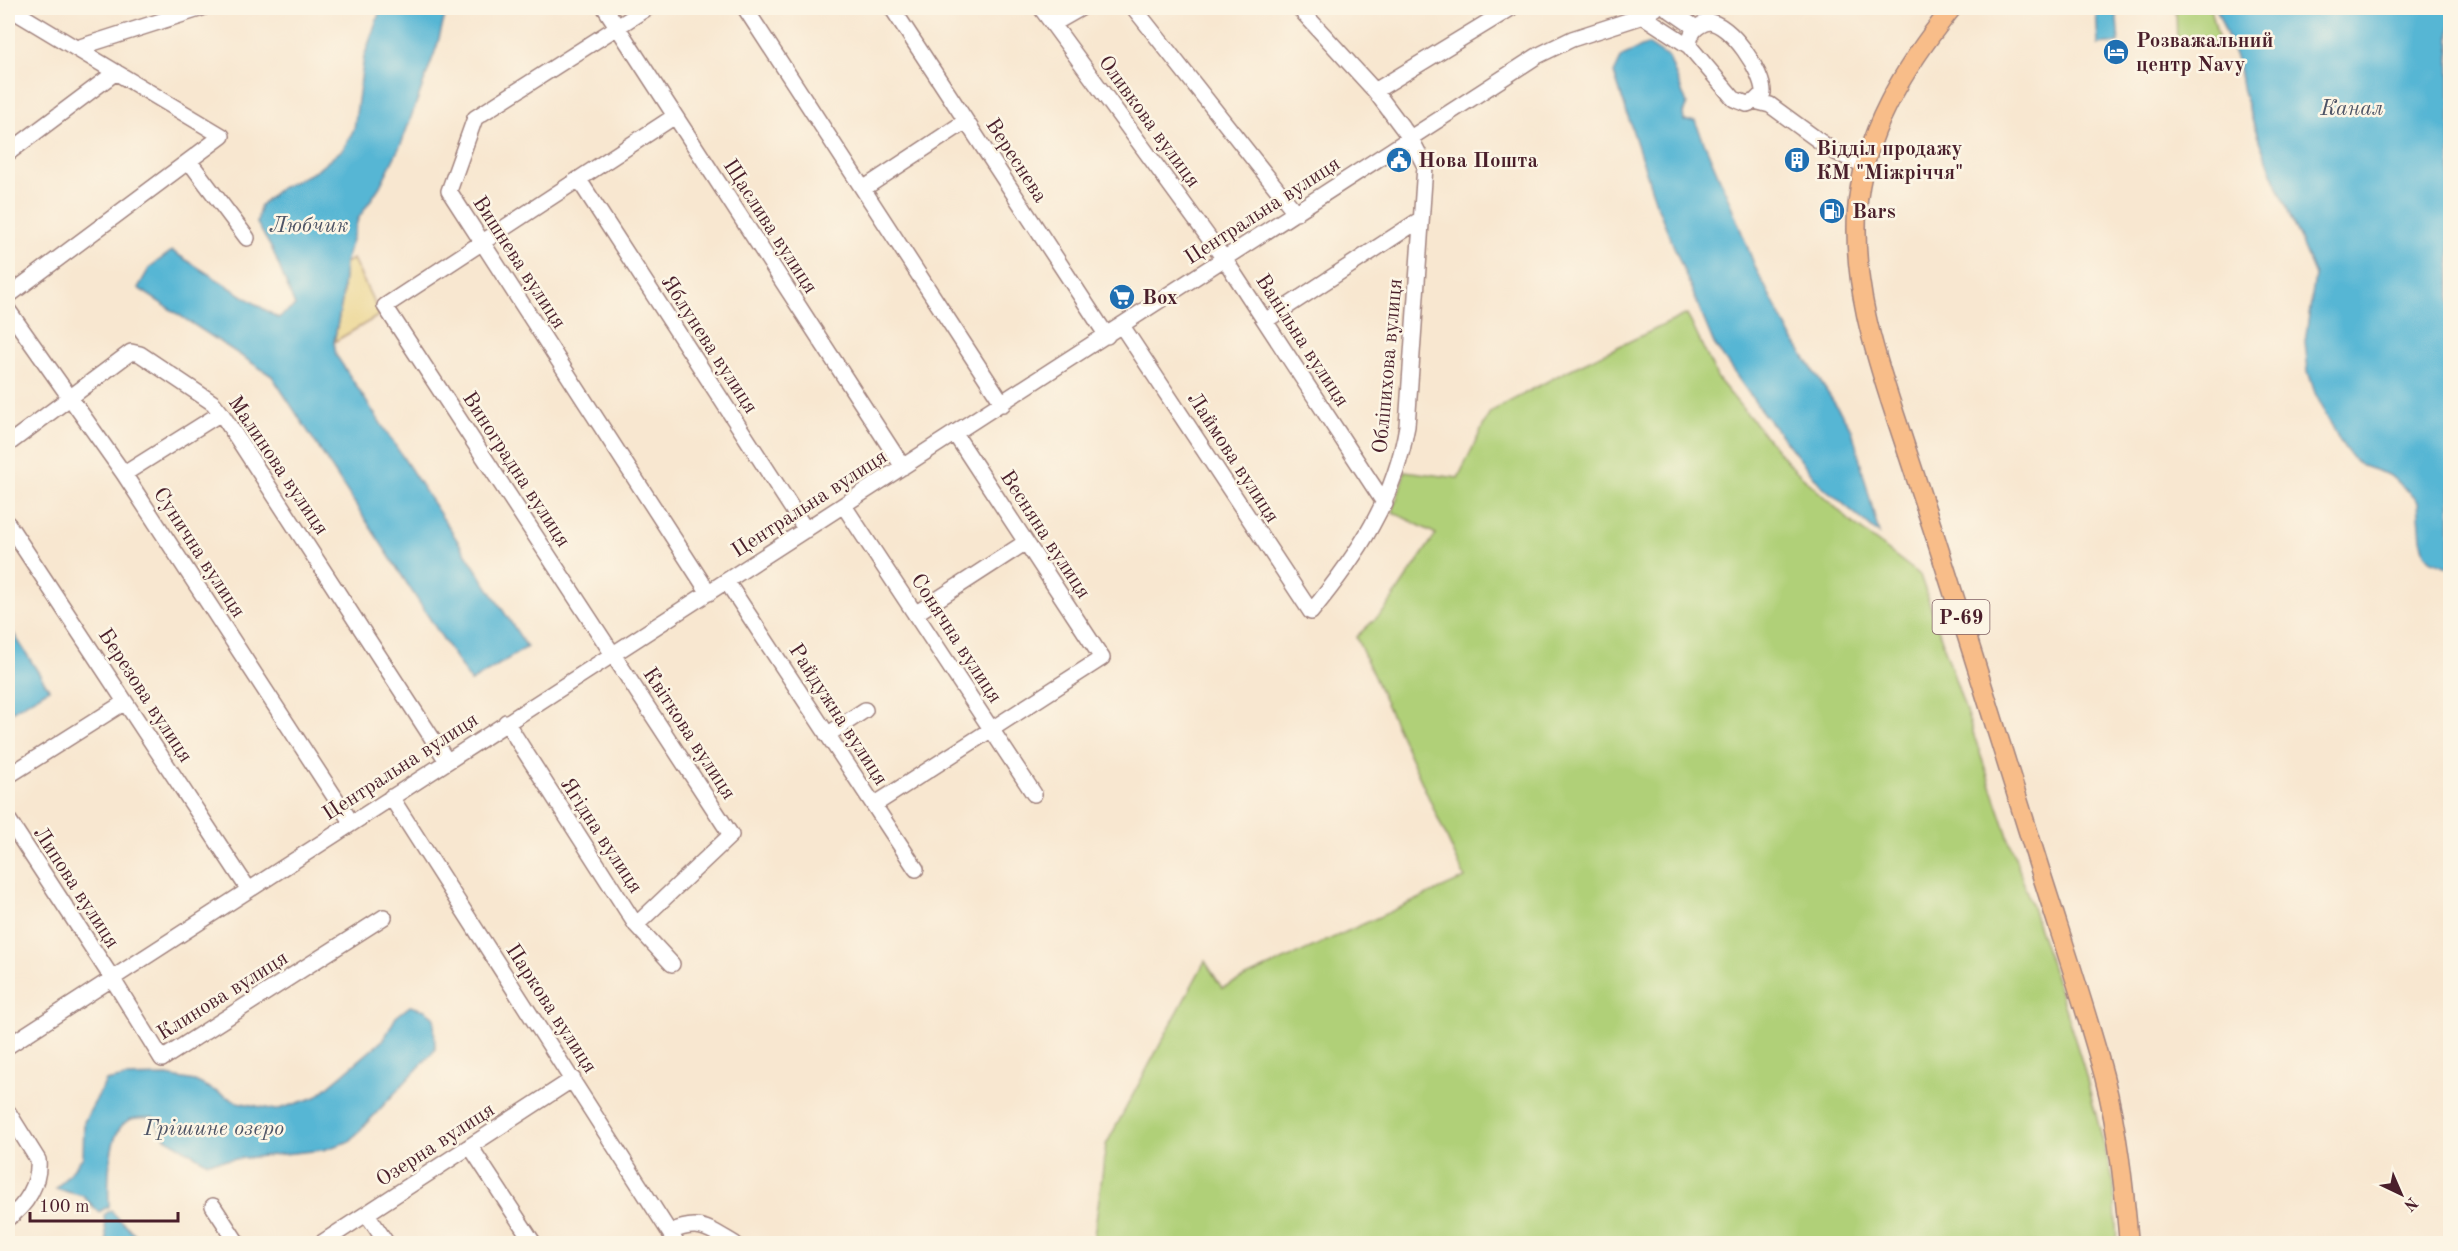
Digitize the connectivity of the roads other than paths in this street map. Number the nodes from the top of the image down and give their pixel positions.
1 (8, 8) edge
2 (202, 8) edge
3 (605, 8) edge
4 (647, 8) edge
5 (745, 8) edge
6 (892, 8) edge
7 (1041, 8) edge
8 (1081, 8) edge
9 (1134, 8) edge
10 (1299, 8) edge
11 (1511, 8) edge
12 (1667, 8) edge
13 (1952, 8) edge
14 (1649, 12) edge
15 (1703, 19) edge
16 (1053, 24) junction
17 (617, 27) junction
18 (1689, 46) junction
19 (77, 48) junction
20 (116, 72) junction
21 (1375, 91) junction
22 (1763, 100) junction
23 (675, 116) junction
24 (966, 121) junction
25 (1412, 139) junction
26 (8, 153) edge
27 (189, 161) junction
28 (1864, 165) junction
29 (579, 180) junction
30 (863, 189) junction
31 (1296, 213) junction
32 (1421, 219) junction
33 (247, 238) dead end
34 (482, 242) junction
35 (1225, 260) junction
36 (8, 296) edge
37 (8, 310) edge
38 (1265, 321) junction
39 (1122, 326) junction
40 (1107, 336) junction
41 (70, 398) junction
42 (1003, 404) junction
43 (221, 413) junction
44 (955, 434) junction
45 (8, 444) edge
46 (903, 467) junction
47 (124, 474) junction
48 (1385, 504) junction
49 (844, 506) junction
50 (8, 524) edge
51 (807, 531) junction
52 (1026, 542) junction
53 (726, 582) junction
54 (709, 593) junction
55 (1311, 612) joint
56 (915, 615) junction
57 (614, 654) junction
58 (125, 702) junction
59 (865, 710) dead end
60 (506, 722) junction
61 (991, 729) junction
62 (827, 735) junction
63 (447, 761) junction
64 (8, 776) edge
65 (1035, 794) dead end
66 (391, 797) junction
67 (874, 805) junction
68 (8, 819) edge
69 (351, 822) junction
70 (916, 869) dead end
71 (249, 890) junction
72 (384, 916) dead end
73 (636, 925) junction
74 (672, 964) dead end
75 (112, 978) junction
76 (8, 1046) edge
77 (573, 1079) junction
78 (8, 1112) edge
79 (470, 1146) junction
80 (213, 1206) dead end
81 (367, 1214) junction
82 (8, 1218) edge
83 (674, 1238) edge
84 (238, 1244) edge
85 (320, 1244) edge
86 (387, 1244) edge
87 (534, 1244) edge
88 (735, 1244) edge
89 (2128, 1244) edge

1 - 19 street
2 - 19 street
3 - 17 street, Щаслива вулиця
4 - 17 street, Вишнева вулиця
5 - 30 street
6 - 24 street, Вереснева
7 - 16 street, Оливкова вулиця
8 - 16 street
9 - 31 street
10 - 21 street, Обліпихова вулиця
11 - 21 street
12 - 15 street
13 - 28 main road, Р-69
14 - 18 street
14 - 25 street, Центральна вулиця
15 - 18 street
15 - 22 street
16 - 35 street, Оливкова вулиця
17 - 23 street, Щаслива вулиця
17 - 34 street, Вишнева вулиця
18 - 22 street
19 - 20 street
20 - 26 street
20 - 27 street
21 - 25 street, Обліпихова вулиця
22 - 28 street
23 - 29 street
23 - 46 street, Щаслива вулиця
24 - 30 street
24 - 40 street, Вереснева
25 - 31 street, Центральна вулиця
25 - 32 street, Обліпихова вулиця
27 - 33 street
27 - 36 street
28 - 89 main road, Р-69
29 - 34 street
29 - 51 street, Яблунева вулиця
30 - 42 street
31 - 35 street, Центральна вулиця
32 - 38 street
32 - 48 street, Обліпихова вулиця
34 - 54 street, Вишнева вулиця
34 - 57 street, Виноградна вулиця
35 - 38 street, Ванільна вулиця
35 - 39 street, Центральна вулиця
37 - 41 street, Сунична вулиця
38 - 48 street, Ванільна вулиця
39 - 40 street, Центральна вулиця
39 - 55 street, Лаймова вулиця
40 - 42 street, Центральна вулиця
41 - 43 street, Малинова вулиця
41 - 45 street, Малинова вулиця
41 - 47 street, Сунична вулиця
42 - 44 street, Центральна вулиця
43 - 47 street
43 - 63 street, Малинова вулиця
44 - 46 street, Центральна вулиця
44 - 52 street, Весняна вулиця
46 - 49 street, Центральна вулиця
47 - 69 street, Сунична вулиця
48 - 55 street, Обліпихова вулиця
49 - 51 street, Центральна вулиця
49 - 56 street, Сонячна вулиця
50 - 58 street, Березова вулиця
51 - 53 street, Центральна вулиця
52 - 56 street
52 - 61 street, Весняна вулиця
53 - 54 street, Центральна вулиця
53 - 62 street, Райдужна вулиця
54 - 57 street, Центральна вулиця
56 - 61 street, Сонячна вулиця
57 - 60 street, Центральна вулиця
57 - 73 street, Квіткова вулиця
58 - 64 street
58 - 71 street, Березова вулиця
59 - 62 street
60 - 63 street, Центральна вулиця
60 - 73 street, Ягідна вулиця
61 - 65 street, Сонячна вулиця
61 - 67 street
62 - 67 street, Райдужна вулиця
63 - 66 street, Центральна вулиця
66 - 69 street, Центральна вулиця
66 - 77 street, Паркова вулиця
67 - 70 street, Райдужна вулиця
68 - 75 street, Липова вулиця
69 - 71 street, Центральна вулиця
71 - 75 street, Центральна вулиця
72 - 75 street, Клинова вулиця
73 - 74 street, Ягідна вулиця
75 - 76 street, Центральна вулиця
77 - 79 street, Озерна вулиця
77 - 83 street, Паркова вулиця
78 - 82 street
79 - 81 street, Озерна вулиця
79 - 87 street
80 - 84 street
81 - 85 street, Озерна вулиця
81 - 86 street
83 - 88 street

